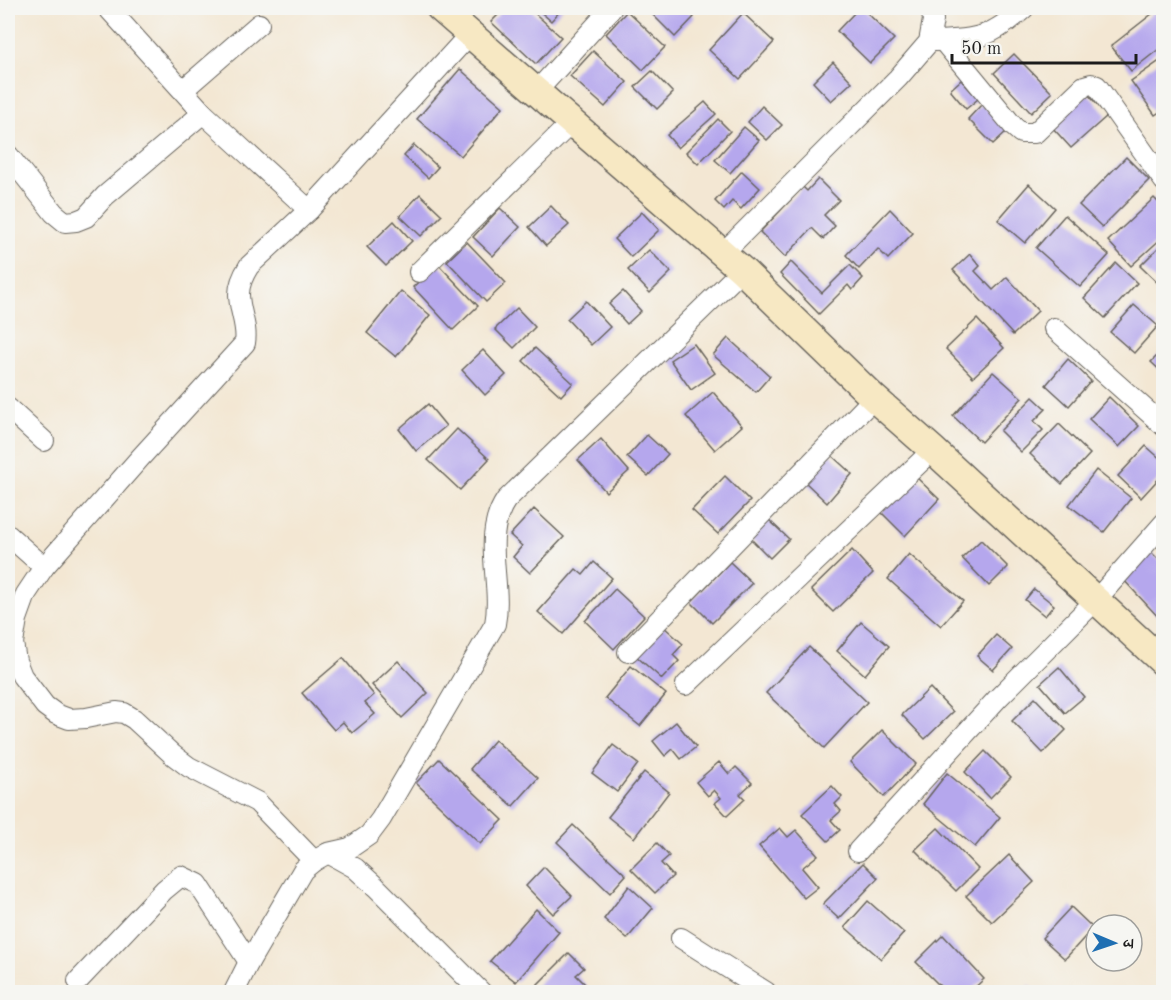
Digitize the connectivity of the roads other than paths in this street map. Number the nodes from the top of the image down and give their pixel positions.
1 (108, 8) edge
2 (441, 8) edge
3 (612, 8) edge
4 (931, 8) edge
5 (1024, 8) edge
6 (259, 24) dead end
7 (470, 34) junction
8 (936, 41) junction
9 (183, 90) junction
10 (536, 92) junction
11 (203, 113) junction
12 (571, 123) junction
13 (9, 156) edge
14 (1164, 181) edge
15 (309, 210) junction
16 (732, 262) junction
17 (419, 272) dead end
18 (1054, 328) dead end
19 (874, 398) junction
20 (8, 408) edge
21 (1164, 426) edge
22 (44, 441) dead end
23 (933, 450) junction
24 (1164, 523) edge
25 (8, 535) edge
26 (44, 567) junction
27 (1096, 600) junction
28 (628, 652) dead end
29 (1163, 662) edge
30 (686, 686) dead end
31 (858, 851) dead end
32 (321, 857) junction
33 (681, 938) dead end
34 (249, 962) junction
35 (78, 981) dead end
36 (234, 993) edge
37 (481, 993) edge
38 (766, 993) edge

1 - 9 street
2 - 7 main road
3 - 10 street
4 - 8 street
5 - 8 street
6 - 9 street
7 - 10 main road
7 - 15 street
8 - 14 street
8 - 16 street
9 - 11 street
10 - 12 main road
11 - 13 street
11 - 15 street
12 - 16 main road
12 - 17 street
15 - 26 street
16 - 19 main road
16 - 32 street
18 - 21 street
19 - 23 main road
19 - 28 street
20 - 22 street
23 - 27 main road
23 - 30 street
24 - 27 street
25 - 26 street
26 - 32 street
27 - 29 main road
27 - 31 street
32 - 34 street
32 - 37 street
33 - 38 street
34 - 35 street
34 - 36 street

